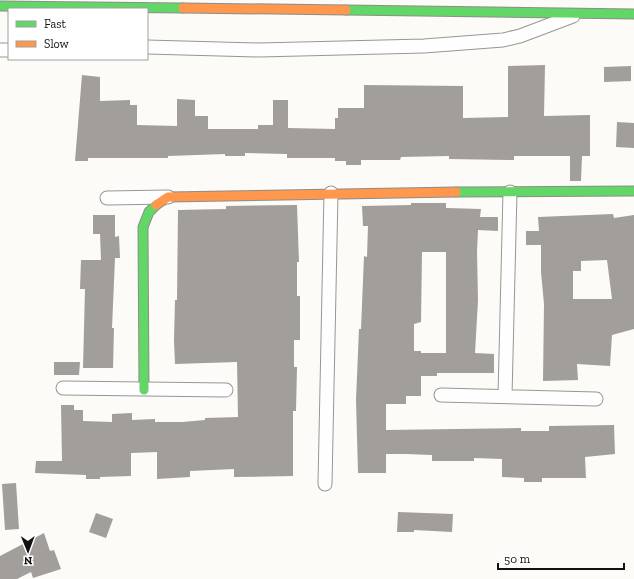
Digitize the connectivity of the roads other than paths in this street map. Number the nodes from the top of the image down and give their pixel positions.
1 (0, 6) edge
2 (581, 13) junction
3 (634, 14) edge
4 (148, 47) edge
5 (510, 192) junction
6 (634, 192) edge
7 (331, 193) junction
8 (168, 197) junction
9 (107, 198) dead end
10 (63, 388) dead end
11 (144, 390) junction
12 (226, 390) dead end
13 (440, 395) dead end
14 (505, 396) junction
15 (596, 399) dead end
16 (325, 484) dead end

1 - 2 street
2 - 3 street
2 - 4 street
5 - 6 street
5 - 7 street
5 - 14 street
7 - 8 street
7 - 16 street
8 - 9 street
8 - 11 street
10 - 11 street
11 - 12 street
13 - 14 street
14 - 15 street

